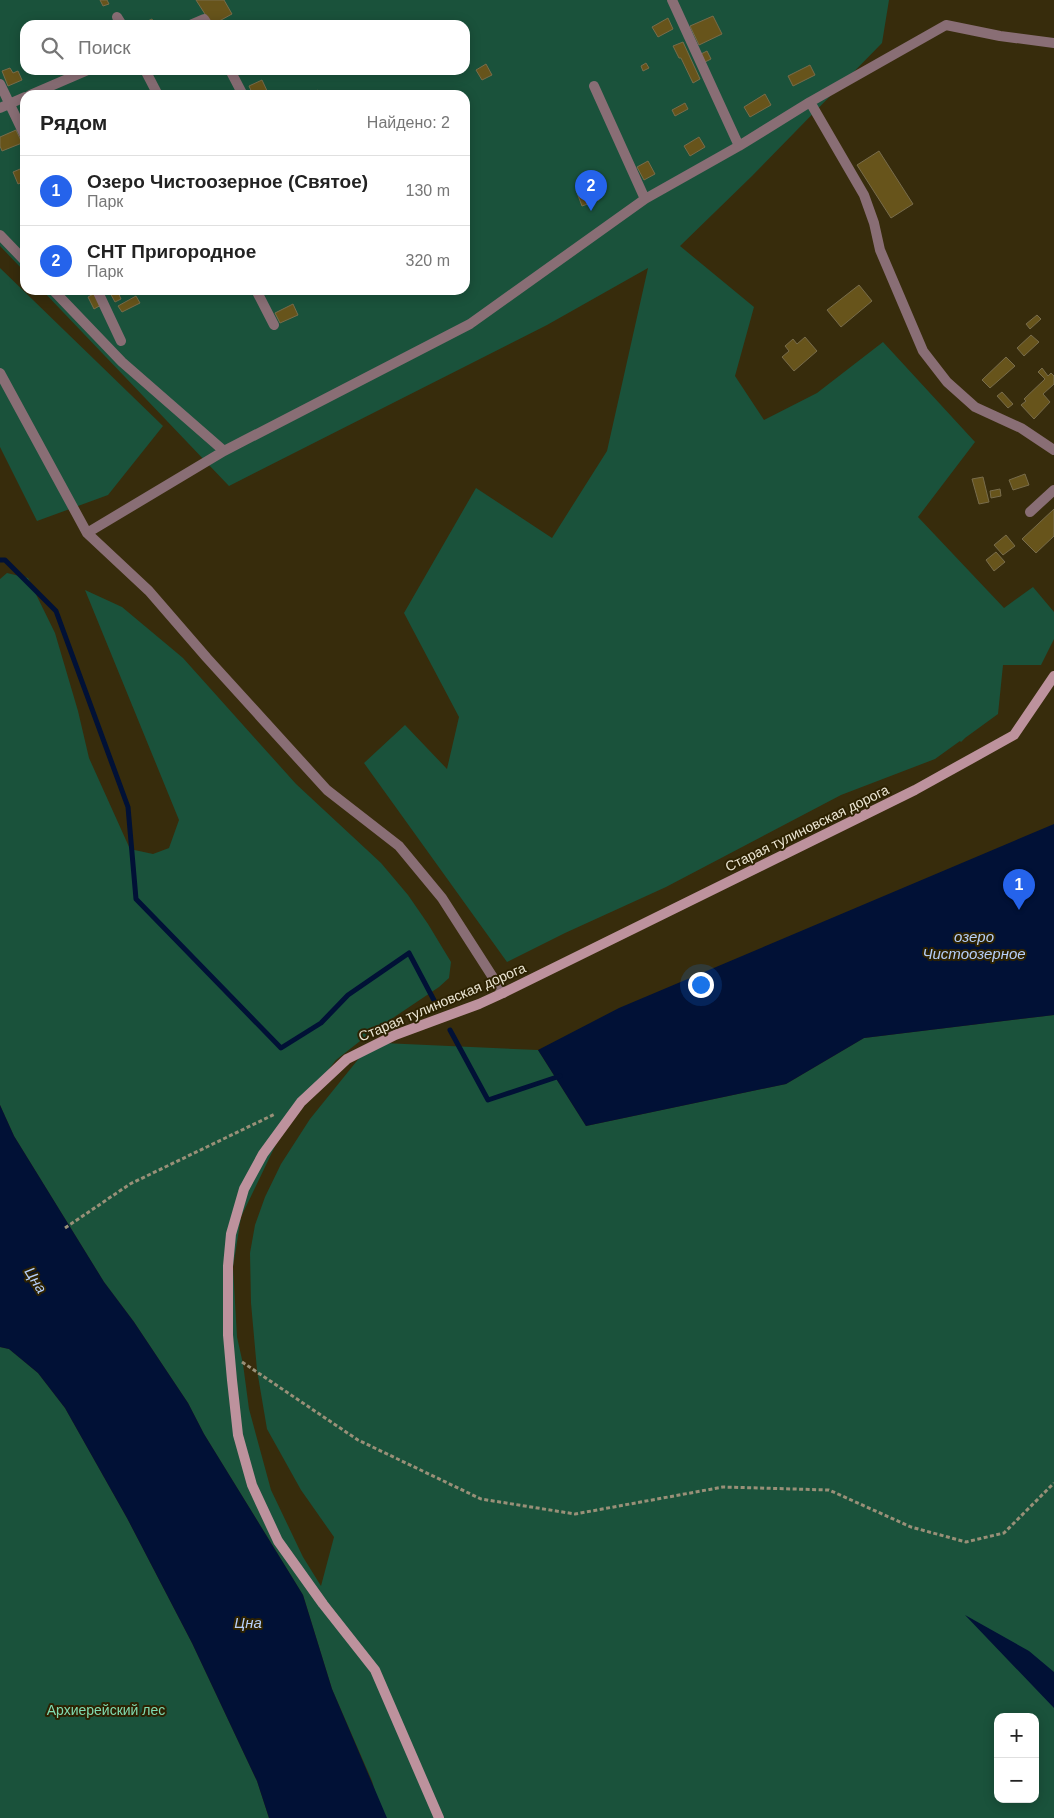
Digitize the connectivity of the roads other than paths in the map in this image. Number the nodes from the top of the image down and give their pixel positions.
1 (672, 0) edge
2 (1054, 43) edge
3 (76, 75) edge
4 (148, 75) edge
5 (233, 75) edge
6 (0, 84) edge
7 (594, 86) dead end
8 (42, 90) edge
9 (155, 90) edge
10 (240, 90) edge
11 (20, 99) edge
12 (810, 102) junction
13 (5, 106) edge
14 (20, 128) edge
15 (739, 146) junction
16 (646, 200) junction
17 (0, 235) edge
18 (20, 256) edge
19 (58, 295) edge
20 (100, 295) edge
21 (259, 295) edge
22 (274, 325) dead end
23 (121, 340) dead end
24 (0, 373) edge
25 (1054, 450) edge
26 (224, 451) junction
27 (1054, 490) edge
28 (1030, 512) dead end
29 (87, 533) junction
30 (1054, 676) edge
31 (503, 993) junction
32 (439, 1818) edge

1 - 15 lane
2 - 12 lane
3 - 8 lane
4 - 9 lane
5 - 10 lane
6 - 13 lane
7 - 16 lane
11 - 13 lane
12 - 15 lane
12 - 25 lane
13 - 14 lane
15 - 16 lane
16 - 26 lane
17 - 18 lane
19 - 26 lane
20 - 23 lane
21 - 22 lane
24 - 29 lane
26 - 29 lane
27 - 28 lane
29 - 31 lane
30 - 31 street, Старая тулиновская дорога
31 - 32 street, Старая тулиновская дорога

